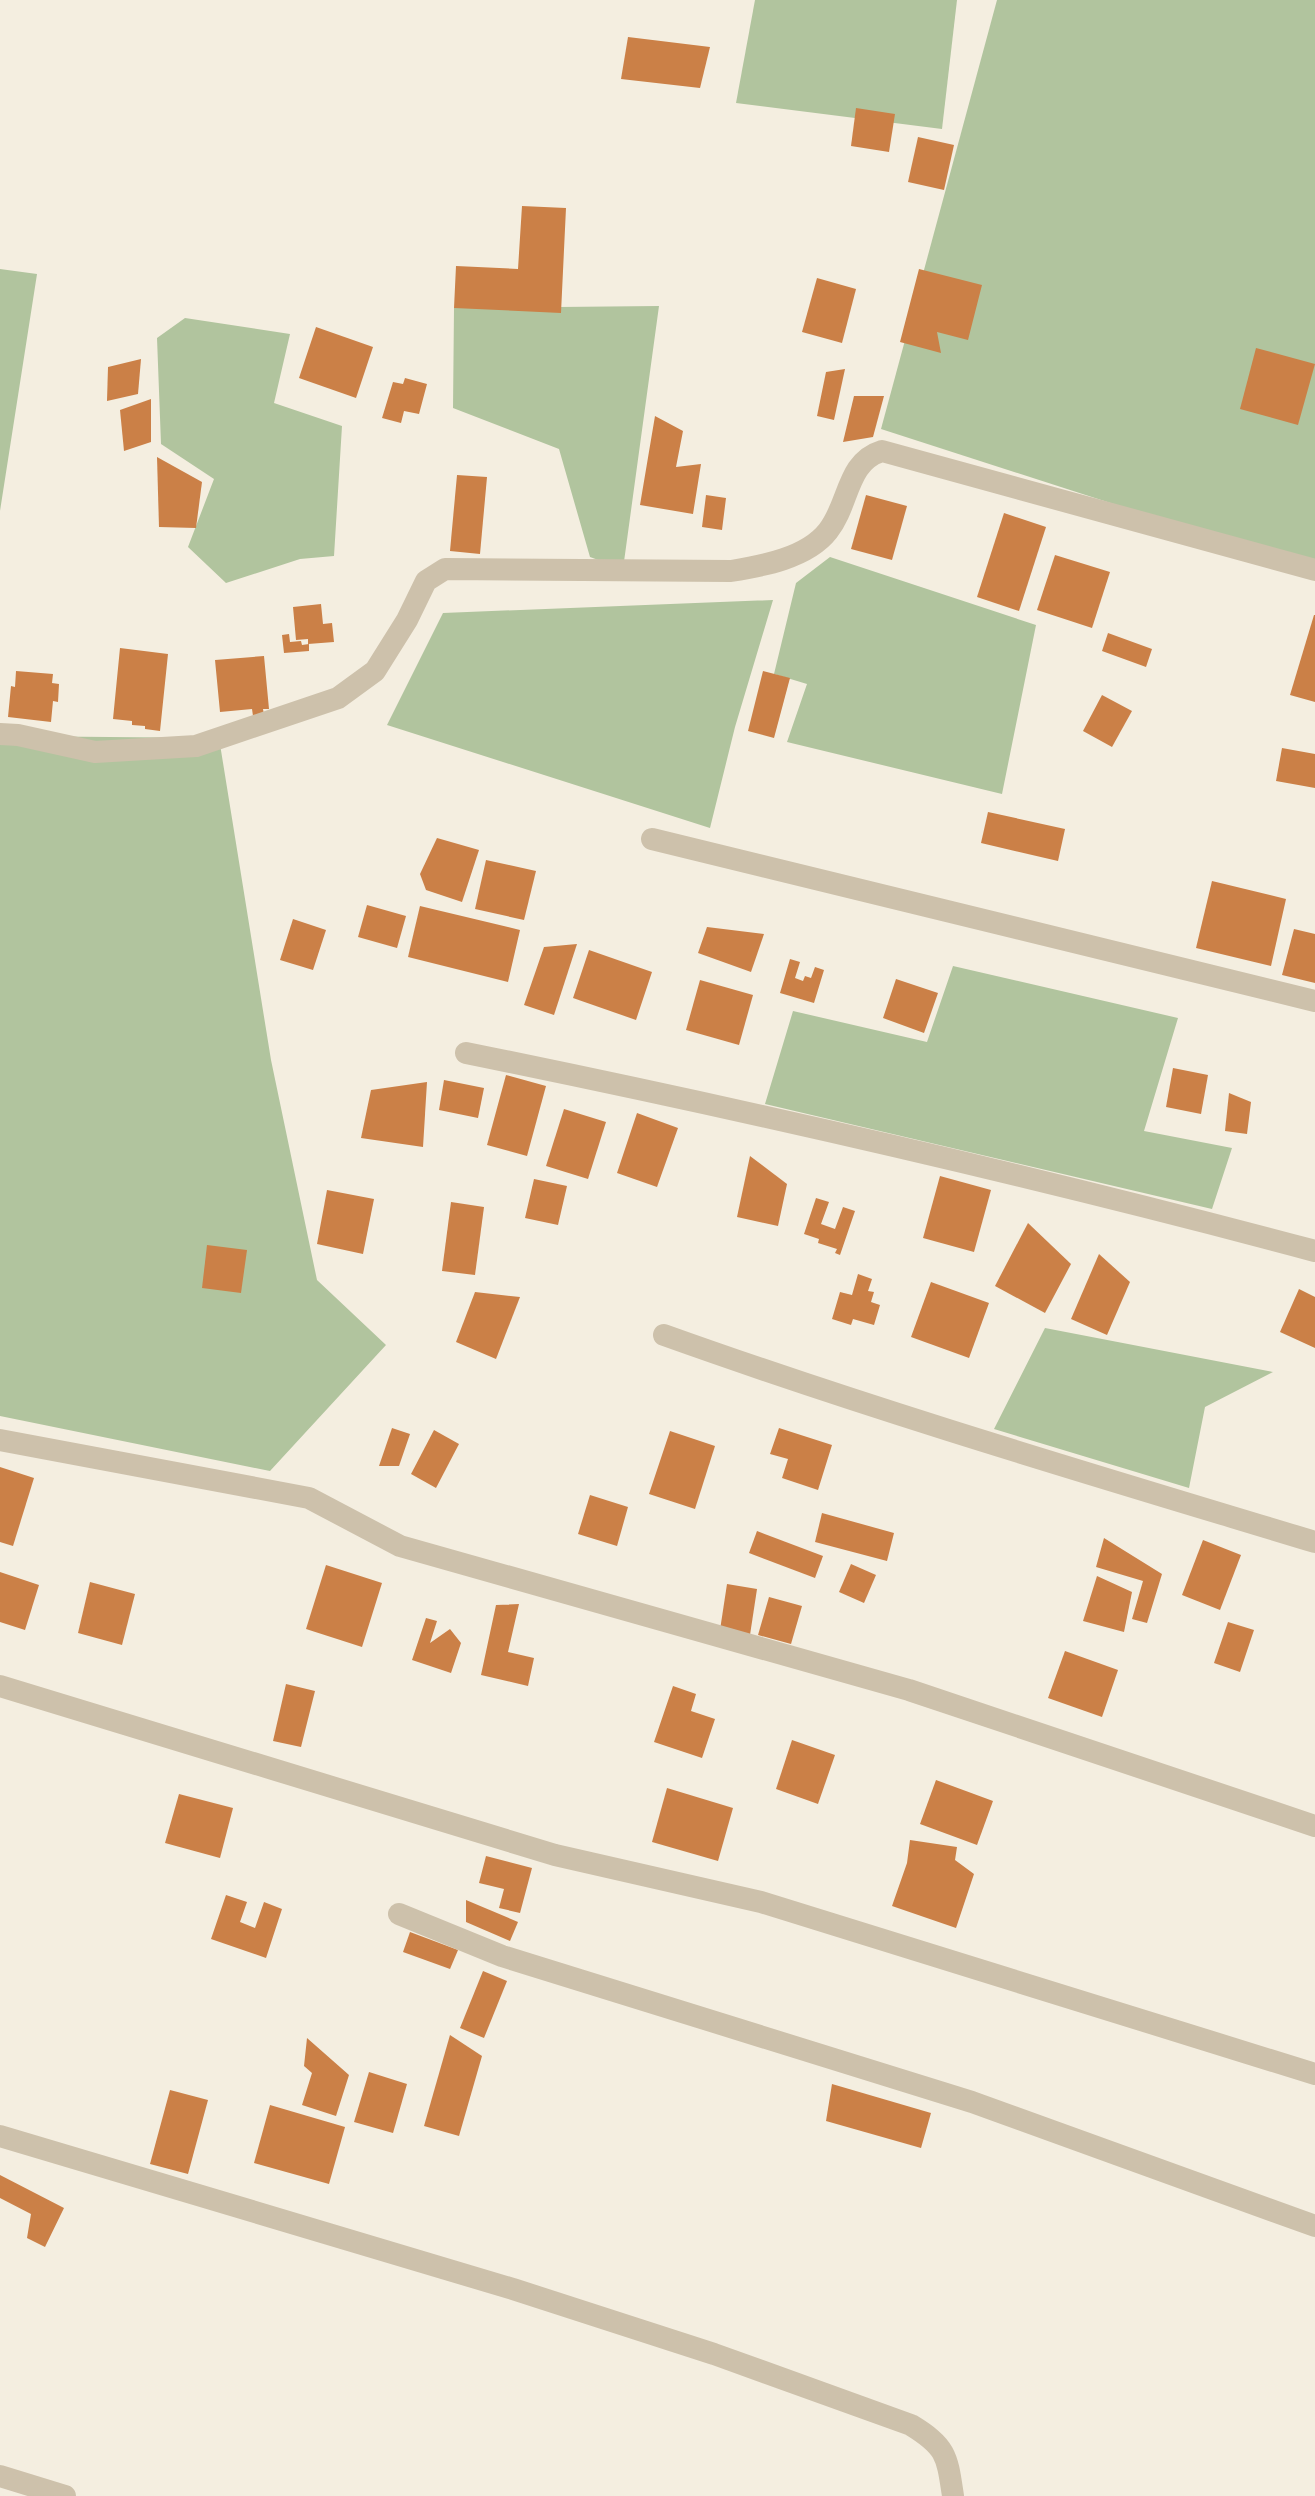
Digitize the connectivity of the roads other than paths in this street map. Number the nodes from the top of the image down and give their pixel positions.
1 (1315, 570) edge
2 (0, 734) edge
3 (652, 839) dead end
4 (1315, 1001) edge
5 (466, 1053) dead end
6 (1315, 1251) edge
7 (664, 1335) dead end
8 (0, 1440) edge
9 (1315, 1542) edge
10 (0, 1686) edge
11 (1315, 1826) edge
12 (399, 1914) dead end
13 (1315, 2074) edge
14 (0, 2136) edge
15 (1315, 2226) edge
16 (0, 2476) edge
17 (65, 2496) edge
18 (953, 2496) edge

1 - 2 street
3 - 4 street
5 - 6 street
7 - 9 street
8 - 11 street
10 - 13 street
12 - 15 street
14 - 18 street
16 - 17 street

